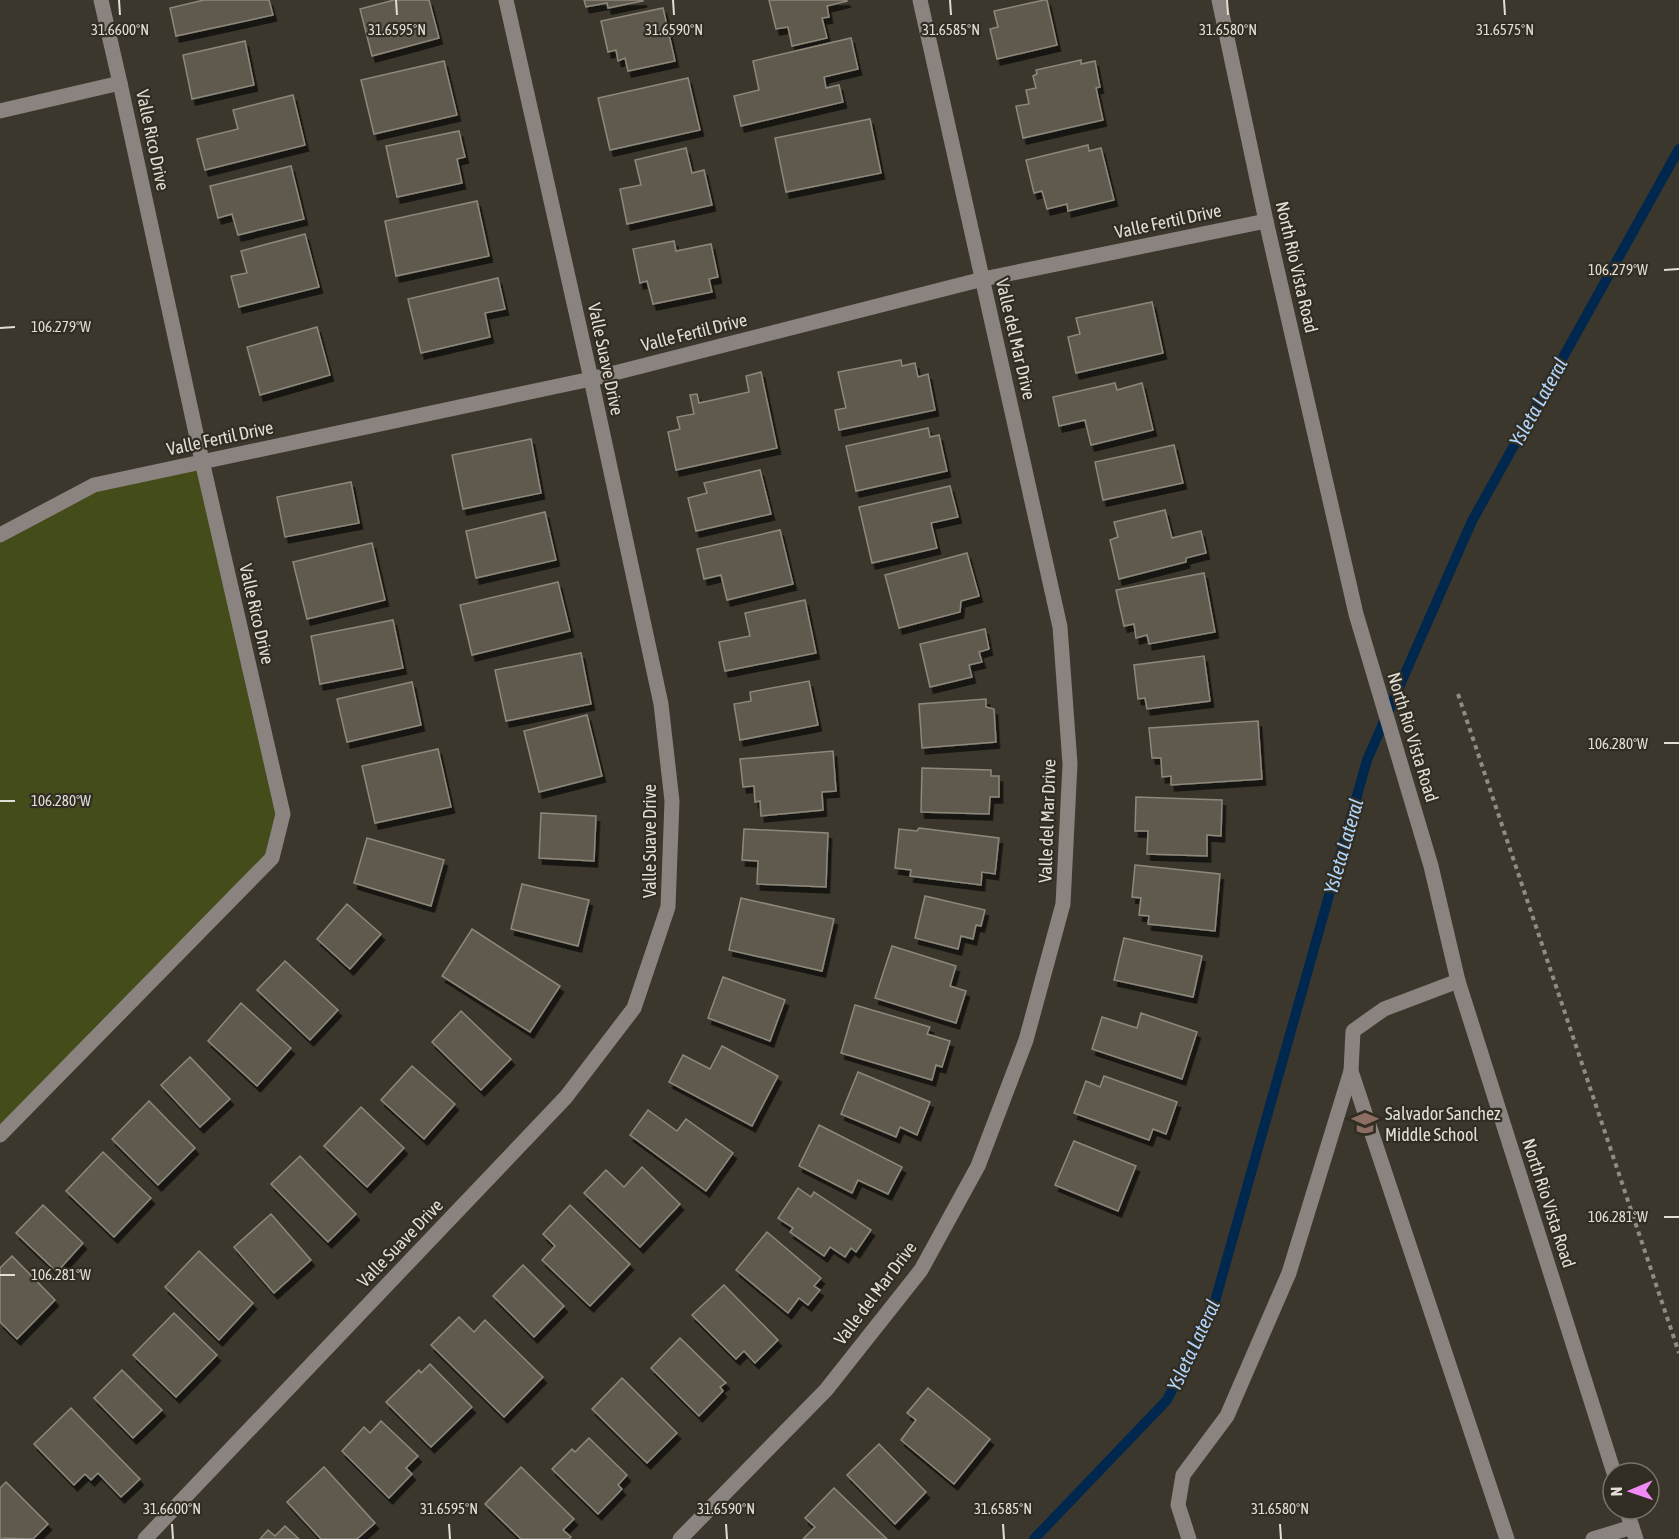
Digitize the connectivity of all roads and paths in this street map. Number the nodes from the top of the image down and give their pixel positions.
1 (101, 0) edge
2 (506, 0) edge
3 (920, 0) edge
4 (1219, 0) edge
5 (120, 83) junction
6 (0, 111) edge
7 (1266, 221) junction
8 (982, 279) junction
9 (591, 379) junction
10 (202, 461) junction
11 (0, 535) edge
12 (1458, 694) dead end
13 (1458, 981) junction
14 (1351, 1071) junction
15 (0, 1135) edge
16 (1679, 1353) edge
17 (1610, 1461) edge
18 (1634, 1533) edge
19 (145, 1539) edge
20 (680, 1539) edge
21 (1189, 1539) edge
22 (1507, 1539) edge
23 (1593, 1539) edge

1 - 5 street, Valle Rico Drive
2 - 9 street, Valle Suave Drive
3 - 8 street, Valle del Mar Drive
4 - 7 street, North Rio Vista Road
5 - 6 street
5 - 10 street, Valle Rico Drive
7 - 8 street, Valle Fertil Drive
7 - 13 street, North Rio Vista Road
8 - 9 street, Valle Fertil Drive
8 - 20 street, Valle del Mar Drive
9 - 10 street, Valle Fertil Drive
9 - 19 street, Valle Suave Drive
10 - 11 street, Valle Fertil Drive
10 - 15 street, Valle Rico Drive
12 - 16 path
13 - 14 street
13 - 17 street, North Rio Vista Road
14 - 21 street
14 - 22 street
18 - 23 street

